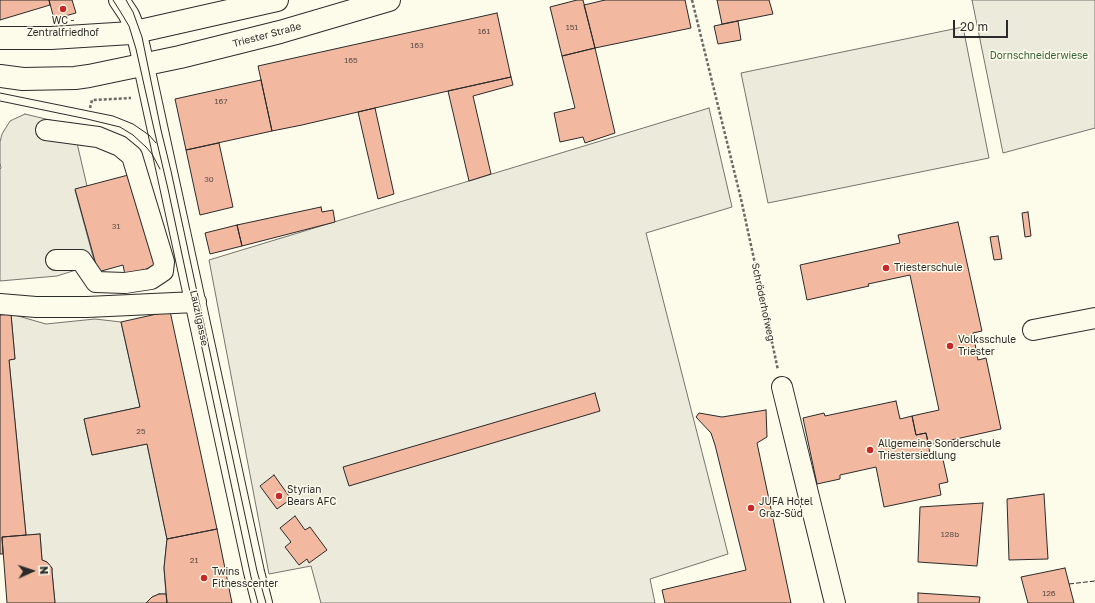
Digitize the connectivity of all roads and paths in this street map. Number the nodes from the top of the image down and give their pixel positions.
1 (119, 0) edge
2 (277, 0) edge
3 (389, 0) edge
4 (692, 0) edge
5 (136, 32) junction
6 (0, 38) edge
7 (143, 64) junction
8 (0, 76) edge
9 (132, 98) dead end
10 (90, 108) dead end
11 (46, 130) dead end
12 (56, 260) dead end
13 (196, 302) junction
14 (0, 304) edge
15 (1095, 318) edge
16 (1033, 330) dead end
17 (782, 387) joint
18 (254, 572) junction
19 (254, 603) edge
20 (262, 603) edge
21 (835, 603) edge

1 - 5 street
2 - 5 main road
3 - 7 main road, Triester Straße
4 - 17 path, Schröderhofweg
5 - 6 main road
5 - 7 street
7 - 8 main road, Triester Straße
7 - 13 street, Lauzilgasse
9 - 10 path
11 - 12 street
13 - 14 street
13 - 18 street, Lauzilgasse
15 - 16 street
17 - 21 street
18 - 19 street, Lauzilgasse
18 - 20 street, Lauzilgasse

